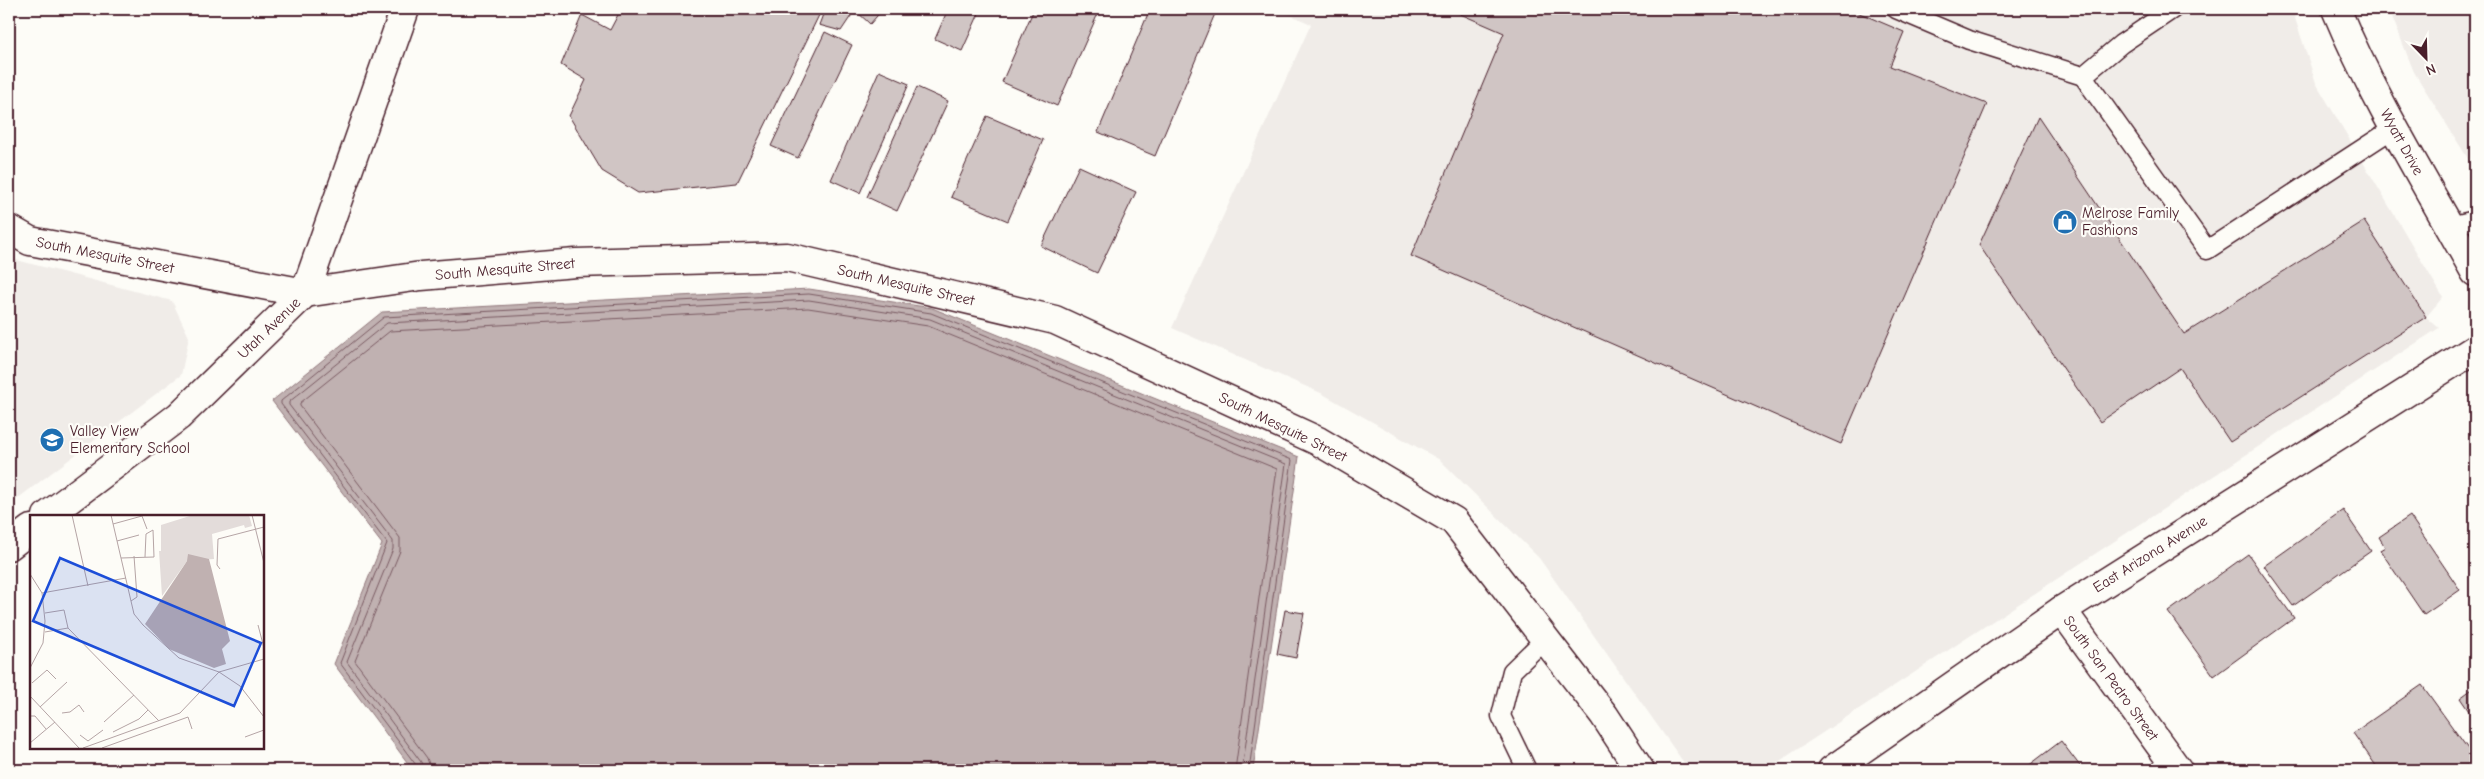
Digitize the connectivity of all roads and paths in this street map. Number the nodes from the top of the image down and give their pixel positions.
1 (405, 9) edge
2 (1896, 9) edge
3 (2173, 9) edge
4 (2336, 9) edge
5 (2083, 76) junction
6 (2394, 128) junction
7 (2462, 223) edge
8 (9, 229) edge
9 (2475, 272) edge
10 (305, 293) junction
11 (2475, 349) edge
12 (48, 515) edge
13 (30, 530) edge
14 (9, 546) edge
15 (2062, 610) junction
16 (1544, 639) junction
17 (1527, 770) edge
18 (1640, 770) edge
19 (1832, 770) edge
20 (2178, 770) edge

1 - 10 street, Utah Avenue
2 - 5 lane
3 - 5 lane
4 - 6 street, Wyatt Drive
5 - 6 lane
6 - 7 street, Wyatt Drive
7 - 9 street, Wyatt Drive
8 - 10 street, South Mesquite Street
10 - 12 street, Utah Avenue
10 - 16 street, South Mesquite Street
11 - 15 street, East Arizona Avenue
13 - 14 street
15 - 19 street, East Arizona Avenue
15 - 20 street, South San Pedro Street
16 - 17 lane
16 - 18 street, South Mesquite Street

